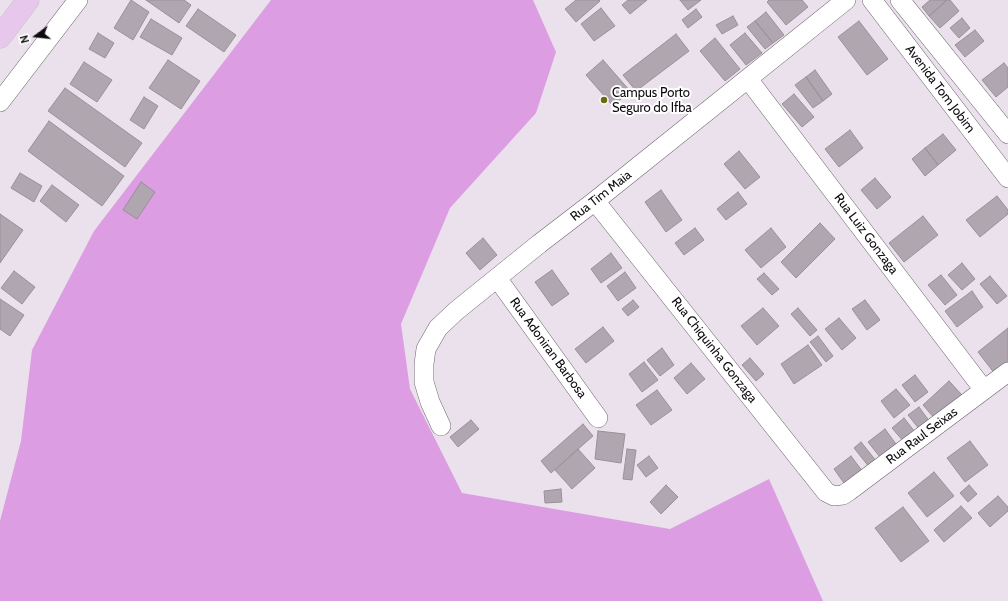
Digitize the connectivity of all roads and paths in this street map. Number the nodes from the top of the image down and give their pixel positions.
1 (28, 0) edge
2 (78, 0) edge
3 (846, 0) edge
4 (872, 0) edge
5 (900, 0) edge
6 (0, 37) edge
7 (748, 79) junction
8 (0, 102) edge
9 (1001, 120) edge
10 (968, 126) junction
11 (1008, 178) edge
12 (595, 201) junction
13 (497, 278) junction
14 (1008, 372) edge
15 (984, 390) junction
16 (598, 418) dead end
17 (441, 426) dead end
18 (834, 496) joint

1 - 6 main road
2 - 8 street
3 - 7 street, Rua Tim Maia
4 - 10 street, Avenida Tom Jobim
5 - 9 street, Avenida Tom Jobim
7 - 12 street, Rua Tim Maia
7 - 15 street, Rua Luiz Gonzaga
9 - 10 street
10 - 11 street, Avenida Tom Jobim
12 - 13 street, Rua Tim Maia
12 - 18 street, Rua Chiquinha Gonzaga
13 - 16 street, Rua Adoniran Barbosa
13 - 17 street, Rua Tim Maia
14 - 15 street, Rua Raul Seixas
15 - 18 street, Rua Raul Seixas

